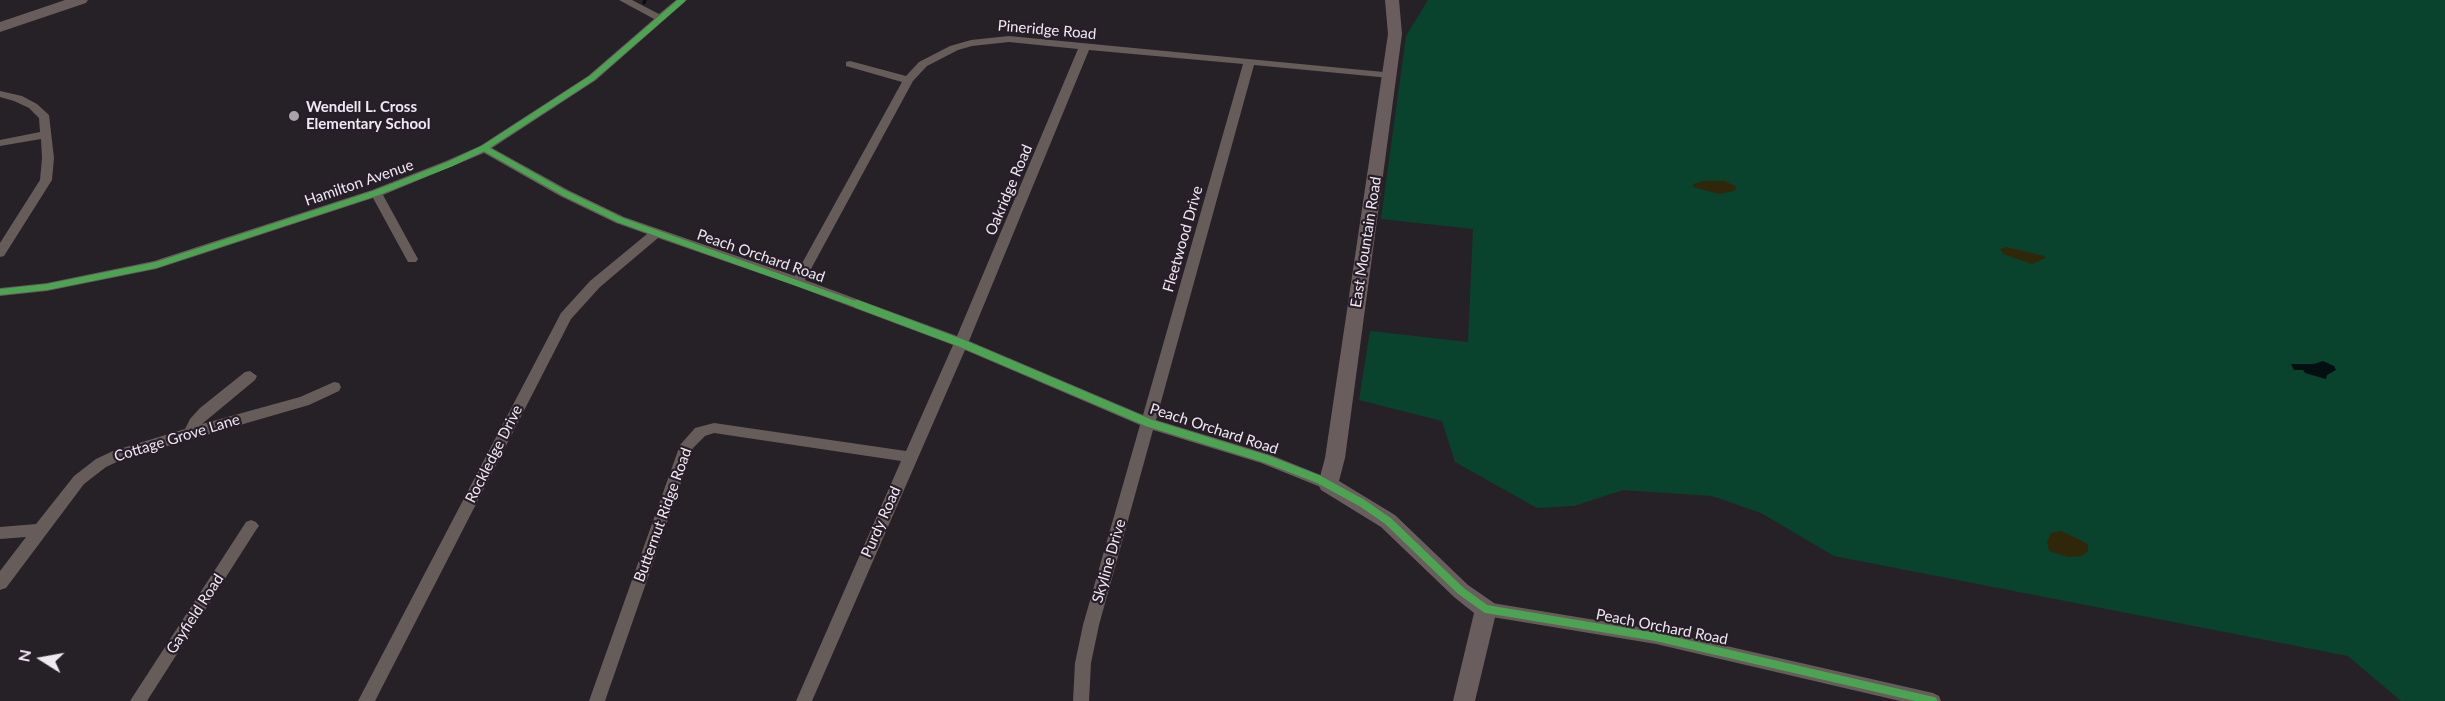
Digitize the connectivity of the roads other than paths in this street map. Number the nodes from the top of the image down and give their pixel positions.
1 (80, 0) edge
2 (624, 0) edge
3 (682, 0) edge
4 (1392, 0) edge
5 (659, 18) junction
6 (0, 27) edge
7 (1084, 48) junction
8 (1249, 63) junction
9 (850, 64) dead end
10 (1390, 75) junction
11 (908, 80) junction
12 (0, 94) edge
13 (47, 134) junction
14 (0, 143) edge
15 (484, 148) junction
16 (376, 193) junction
17 (656, 233) junction
18 (0, 253) edge
19 (412, 259) dead end
20 (798, 282) junction
21 (0, 292) edge
22 (961, 344) junction
23 (250, 376) dead end
24 (334, 387) dead end
25 (1149, 423) junction
26 (191, 433) junction
27 (910, 457) junction
28 (1328, 484) junction
29 (251, 526) dead end
30 (41, 530) junction
31 (0, 533) edge
32 (0, 583) edge
33 (1486, 609) junction
34 (1875, 694) edge
35 (138, 701) edge
36 (366, 701) edge
37 (597, 701) edge
38 (804, 701) edge
39 (1081, 701) edge
40 (1464, 701) edge
41 (1934, 701) edge

1 - 6 main road
2 - 5 street
3 - 5 street, Hamilton Avenue
4 - 10 street, East Mountain Road
5 - 15 street, Hamilton Avenue
7 - 8 street, Pineridge Road
7 - 11 street, Pineridge Road
7 - 22 street, Oakridge Road
8 - 10 street, Pineridge Road
8 - 25 street, Fleetwood Drive
9 - 11 street
10 - 28 street, East Mountain Road
11 - 20 street, Pineridge Road
12 - 13 street
13 - 14 street
13 - 18 street
15 - 16 street, Hamilton Avenue
15 - 17 street, Peach Orchard Road
16 - 19 street
16 - 21 street, Hamilton Avenue
17 - 20 street, Peach Orchard Road
17 - 36 street, Rockledge Drive
20 - 22 street, Peach Orchard Road
22 - 25 street, Peach Orchard Road
22 - 27 street, Purdy Road
23 - 26 street
24 - 26 street, Cottage Grove Lane
25 - 28 street, Peach Orchard Road
25 - 39 street, Skyline Drive
26 - 30 street, Cottage Grove Lane
27 - 37 street, Butternut Ridge Road
27 - 38 street, Purdy Road
28 - 33 street, Peach Orchard Road
29 - 35 street, Gayfield Road
30 - 31 street
30 - 32 street, Cottage Grove Lane
33 - 34 street, Peach Orchard Road
33 - 40 street
34 - 41 street, Peach Orchard Road

